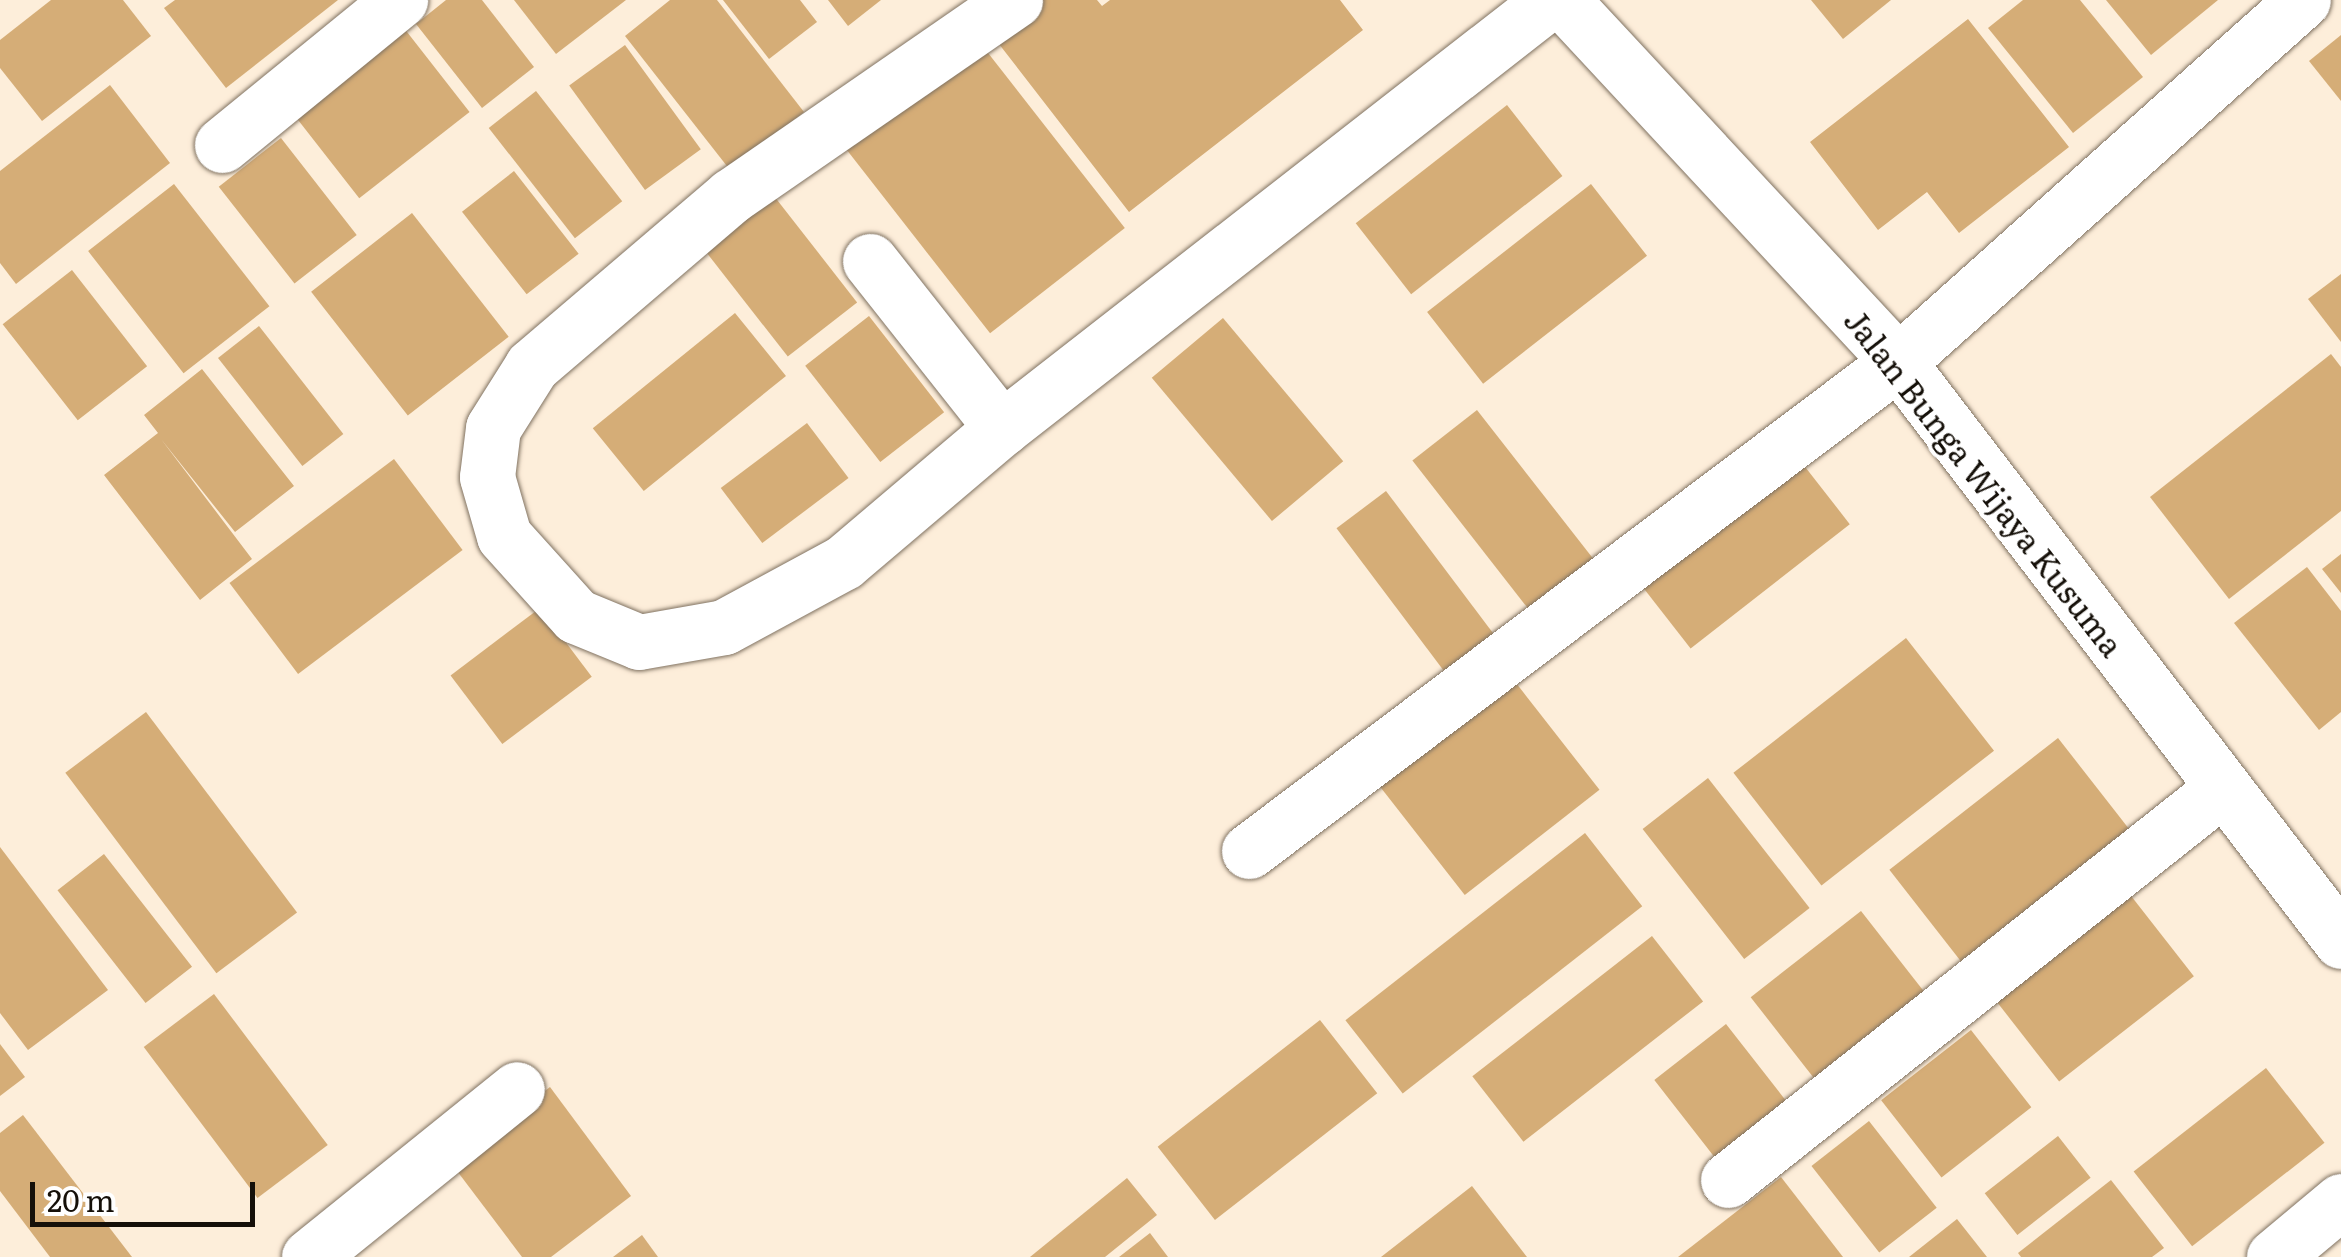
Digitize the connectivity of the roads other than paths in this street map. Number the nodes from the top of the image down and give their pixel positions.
1 (400, 0) edge
2 (1015, 0) edge
3 (1551, 0) edge
4 (1562, 0) edge
5 (2303, 0) edge
6 (222, 145) dead end
7 (870, 261) dead end
8 (1898, 362) junction
9 (1002, 428) junction
10 (2222, 788) junction
11 (1249, 851) dead end
12 (2334, 917) edge
13 (516, 1090) dead end
14 (1728, 1180) dead end
15 (2341, 1201) edge
16 (309, 1257) edge
17 (2274, 1257) edge

1 - 6 street
2 - 9 street
3 - 9 street
4 - 8 street, Jalan Bunga Wijaya Kusuma
5 - 8 street
7 - 9 street
8 - 10 street, Jalan Bunga Wijaya Kusuma
8 - 11 street
10 - 12 street, Jalan Bunga Wijaya Kusuma
10 - 14 street
13 - 16 street
15 - 17 street

